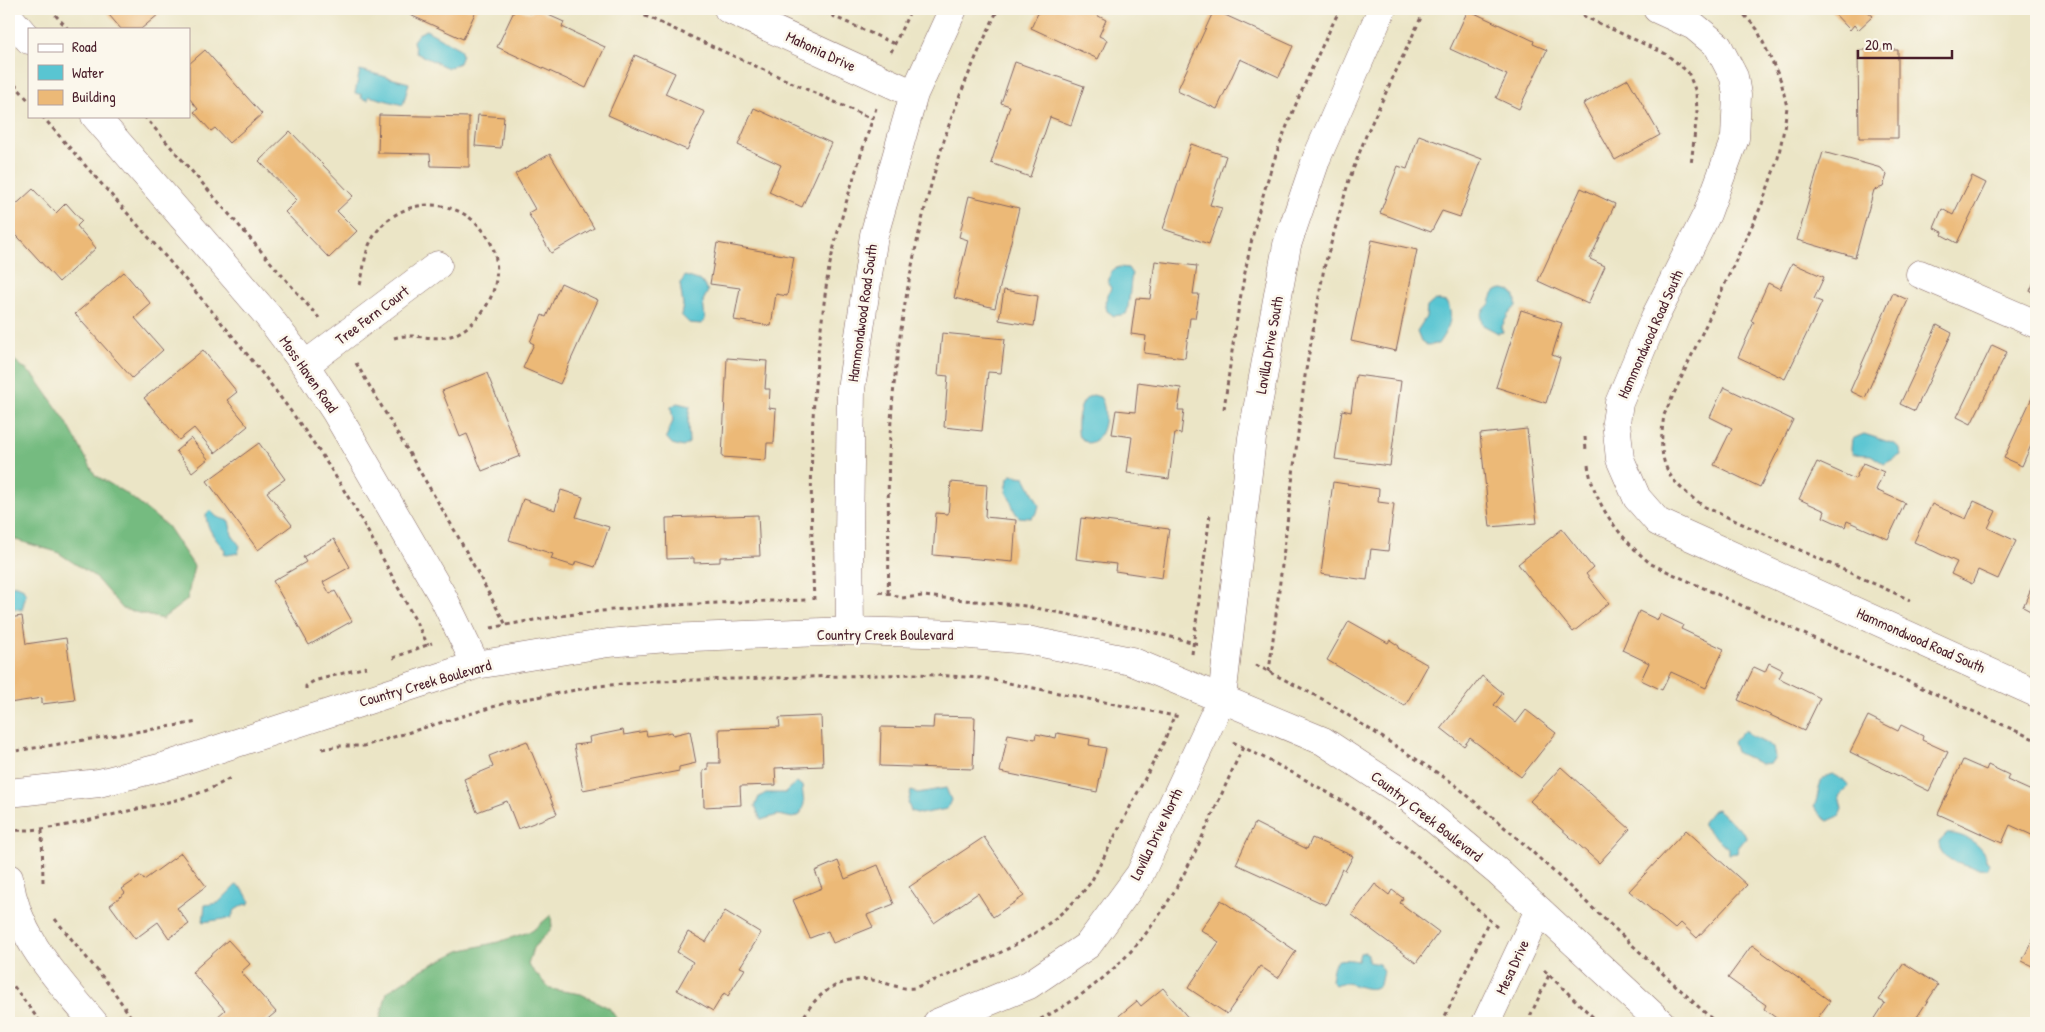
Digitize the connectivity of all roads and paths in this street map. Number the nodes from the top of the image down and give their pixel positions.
1 (50, 9) edge
2 (630, 9) edge
3 (728, 9) edge
4 (817, 9) edge
5 (953, 9) edge
6 (998, 9) edge
7 (1340, 9) edge
8 (1382, 9) edge
9 (1424, 9) edge
10 (1568, 9) edge
11 (1657, 9) edge
12 (1739, 9) edge
13 (9, 17) edge
14 (67, 28) edge
15 (28, 39) edge
16 (895, 44) dead end
17 (9, 78) edge
18 (914, 94) junction
19 (28, 100) edge
20 (44, 118) edge
21 (97, 118) edge
22 (872, 119) dead end
23 (1690, 169) dead end
24 (438, 265) dead end
25 (1920, 274) dead end
26 (2036, 324) edge
27 (305, 365) junction
28 (1224, 411) dead end
29 (1585, 434) dead end
30 (1212, 506) dead end
31 (888, 593) junction
32 (850, 596) junction
33 (1916, 603) dead end
34 (850, 631) junction
35 (462, 636) junction
36 (1192, 643) junction
37 (428, 645) junction
38 (1227, 654) junction
39 (387, 660) dead end
40 (476, 665) junction
41 (369, 666) dead end
42 (1268, 672) junction
43 (1184, 682) junction
44 (2036, 693) edge
45 (305, 696) dead end
46 (1222, 698) junction
47 (1174, 715) junction
48 (205, 722) dead end
49 (1206, 729) junction
50 (2036, 740) edge
51 (339, 746) dead end
52 (9, 752) edge
53 (228, 779) dead end
54 (9, 793) edge
55 (9, 830) edge
56 (42, 830) junction
57 (9, 878) edge
58 (44, 890) dead end
59 (1539, 910) junction
60 (52, 912) dead end
61 (1489, 920) junction
62 (1521, 949) junction
63 (1549, 975) junction
64 (9, 980) edge
65 (41, 1023) edge
66 (94, 1023) edge
67 (135, 1023) edge
68 (802, 1023) edge
69 (936, 1023) edge
70 (1442, 1023) edge
71 (1486, 1023) edge
72 (1527, 1023) edge
73 (1599, 1023) edge
74 (1661, 1023) edge
75 (1716, 1023) edge

1 - 14 path
2 - 22 path
3 - 18 street, Mahonia Drive
4 - 16 path
5 - 18 street, Hammondwood Road South
6 - 31 path
7 - 28 path
8 - 38 street, Lavilla Drive South
9 - 42 path
10 - 23 path
11 - 44 street, Hammondwood Road South
12 - 33 path
13 - 15 street
17 - 19 path
18 - 32 street, Hammondwood Road South
20 - 37 path
21 - 27 street, Moss Haven Road
24 - 27 street, Tree Fern Court
25 - 26 street
27 - 35 street, Moss Haven Road
29 - 50 path
30 - 36 path
31 - 32 path
31 - 36 path
32 - 34 street, Hammondwood Road South
32 - 35 path
34 - 40 street, Country Creek Boulevard
34 - 43 street, Country Creek Boulevard
35 - 37 path
35 - 40 street, Moss Haven Road
36 - 38 path
36 - 43 path
37 - 39 path
38 - 42 path
38 - 46 street, Lavilla Drive South
40 - 54 street, Country Creek Boulevard
41 - 45 path
42 - 75 path
43 - 46 street, Country Creek Boulevard
43 - 47 path
46 - 49 street, Lavilla Drive North
46 - 59 street, Country Creek Boulevard
47 - 49 path
47 - 51 path
47 - 68 path
48 - 52 path
49 - 61 path
49 - 69 street, Lavilla Drive North
53 - 56 path
55 - 56 path
56 - 58 path
57 - 66 street
59 - 62 street, Mesa Drive
59 - 74 street, Country Creek Boulevard
60 - 67 path
61 - 62 path
61 - 70 path
62 - 63 path
62 - 71 street, Mesa Drive
63 - 72 path
63 - 73 path
64 - 65 path

